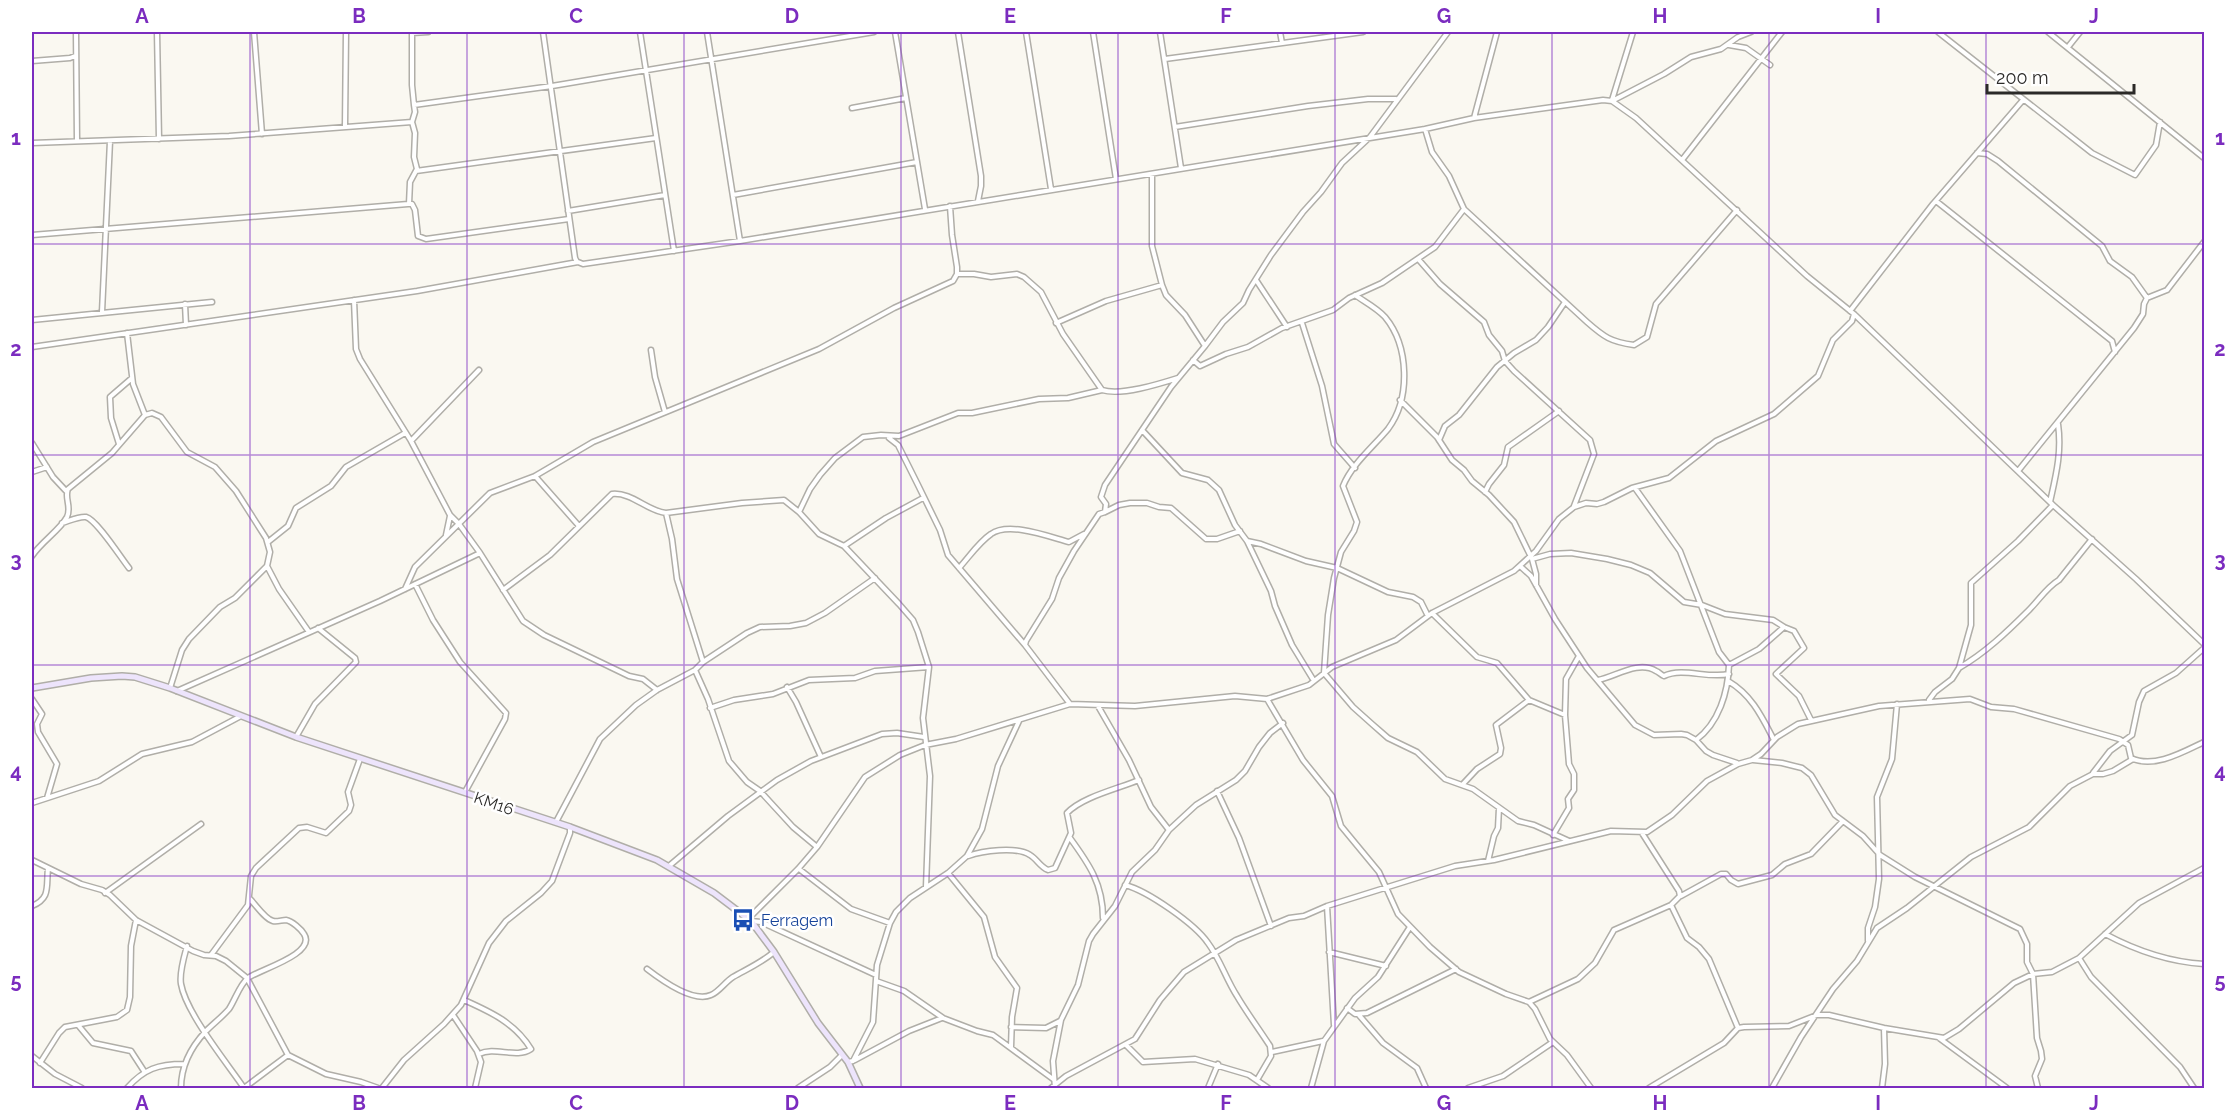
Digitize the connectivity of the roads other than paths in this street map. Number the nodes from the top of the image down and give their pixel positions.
1 (76, 32) edge
2 (157, 32) edge
3 (254, 32) edge
4 (346, 32) edge
5 (412, 32) edge
6 (428, 32) edge
7 (543, 32) edge
8 (640, 32) edge
9 (707, 32) edge
10 (874, 32) edge
11 (895, 32) edge
12 (958, 32) edge
13 (1026, 32) edge
14 (1093, 32) edge
15 (1160, 32) edge
16 (1280, 32) edge
17 (1363, 32) edge
18 (1448, 32) edge
19 (1497, 32) edge
20 (1633, 32) edge
21 (1751, 32) edge
22 (1782, 32) edge
23 (1938, 32) edge
24 (2048, 32) edge
25 (2080, 32) edge
26 (1282, 43) junction
27 (1726, 46) junction
28 (2068, 47) junction
29 (76, 56) junction
30 (1761, 58) junction
31 (711, 59) junction
32 (1165, 59) junction
33 (32, 61) edge
34 (1770, 65) dead end
35 (645, 71) junction
36 (552, 86) junction
37 (906, 98) junction
38 (1396, 99) junction
39 (2023, 100) junction
40 (1612, 101) junction
41 (414, 105) junction
42 (852, 108) dead end
43 (1474, 118) junction
44 (412, 122) junction
45 (2160, 122) junction
46 (345, 126) junction
47 (1175, 127) junction
48 (1425, 129) junction
49 (262, 134) junction
50 (1370, 136) junction
51 (656, 138) junction
52 (159, 139) junction
53 (77, 141) junction
54 (110, 141) junction
55 (32, 143) edge
56 (560, 152) junction
57 (1976, 153) junction
58 (2205, 158) edge
59 (1682, 160) junction
60 (917, 162) junction
61 (1181, 168) junction
62 (416, 171) junction
63 (1152, 174) junction
64 (1116, 179) junction
65 (1051, 189) junction
66 (733, 194) junction
67 (665, 195) junction
68 (978, 201) junction
69 (1936, 201) junction
70 (409, 204) junction
71 (950, 206) junction
72 (925, 209) junction
73 (1464, 209) junction
74 (1737, 210) junction
75 (568, 211) junction
76 (569, 219) junction
77 (104, 229) junction
78 (32, 235) edge
79 (740, 241) junction
80 (2205, 242) edge
81 (674, 251) junction
82 (1419, 260) junction
83 (578, 262) junction
84 (957, 274) junction
85 (1256, 280) junction
86 (1162, 285) junction
87 (1355, 295) junction
88 (2147, 298) junction
89 (354, 300) junction
90 (212, 302) dead end
91 (1565, 302) junction
92 (185, 304) junction
93 (102, 312) junction
94 (1852, 312) junction
95 (32, 320) edge
96 (1056, 323) junction
97 (1302, 323) junction
98 (186, 325) junction
99 (1287, 327) junction
100 (127, 333) junction
101 (2112, 341) junction
102 (2124, 341) junction
103 (32, 346) edge
104 (1205, 346) junction
105 (651, 350) dead end
106 (2115, 352) junction
107 (1193, 360) junction
108 (1505, 361) junction
109 (479, 370) dead end
110 (132, 378) junction
111 (1178, 378) junction
112 (1102, 390) junction
113 (1400, 400) junction
114 (1559, 411) junction
115 (665, 412) junction
116 (145, 414) junction
117 (2058, 424) junction
118 (1142, 430) junction
119 (405, 433) junction
120 (886, 436) junction
121 (1439, 440) junction
122 (411, 441) junction
123 (32, 443) edge
124 (119, 444) junction
125 (47, 467) junction
126 (1355, 468) junction
127 (2018, 471) junction
128 (32, 472) edge
129 (535, 476) junction
130 (1635, 488) junction
131 (67, 492) junction
132 (1485, 492) junction
133 (923, 498) junction
134 (2051, 503) junction
135 (1574, 507) junction
136 (799, 512) junction
137 (1105, 512) junction
138 (666, 513) junction
139 (450, 515) junction
140 (62, 523) junction
141 (459, 524) junction
142 (579, 526) junction
143 (1240, 531) junction
144 (1087, 532) junction
145 (446, 535) junction
146 (2092, 539) junction
147 (1247, 541) junction
148 (268, 542) junction
149 (844, 546) junction
150 (480, 553) junction
151 (32, 556) edge
152 (1531, 558) junction
153 (267, 566) junction
154 (1520, 566) junction
155 (129, 568) dead end
156 (959, 568) junction
157 (1337, 568) junction
158 (874, 578) junction
159 (415, 584) junction
160 (1536, 585) junction
161 (405, 589) junction
162 (503, 590) junction
163 (1702, 606) junction
164 (1430, 614) junction
165 (1784, 627) junction
166 (317, 628) junction
167 (309, 632) junction
168 (1025, 645) junction
169 (2205, 646) edge
170 (1579, 656) junction
171 (703, 662) junction
172 (1729, 665) junction
173 (929, 668) junction
174 (1959, 668) junction
175 (695, 670) junction
176 (1323, 672) junction
177 (1729, 674) junction
178 (1598, 680) junction
179 (1314, 681) junction
180 (1728, 681) junction
181 (787, 687) junction
182 (32, 688) edge
183 (173, 690) junction
184 (657, 690) junction
185 (32, 699) edge
186 (1267, 699) junction
187 (1529, 700) junction
188 (1929, 701) junction
189 (1070, 704) junction
190 (1897, 704) junction
191 (1098, 706) junction
192 (710, 708) junction
193 (1564, 715) junction
194 (241, 716) junction
195 (1019, 720) junction
196 (1811, 720) junction
197 (1283, 723) junction
198 (296, 737) junction
199 (924, 737) junction
200 (1696, 740) junction
201 (1774, 740) junction
202 (2124, 742) junction
203 (2205, 742) edge
204 (925, 746) junction
205 (822, 757) junction
206 (360, 759) junction
207 (2133, 759) junction
208 (1752, 760) junction
209 (1738, 764) junction
210 (2093, 774) junction
211 (1138, 780) junction
212 (1463, 784) junction
213 (760, 791) junction
214 (1217, 791) junction
215 (464, 793) junction
216 (47, 798) junction
217 (32, 803) edge
218 (1499, 808) junction
219 (1843, 821) junction
220 (556, 823) junction
221 (201, 824) dead end
222 (570, 827) junction
223 (1169, 830) junction
224 (1642, 833) junction
225 (1553, 835) junction
226 (1070, 838) junction
227 (1570, 842) junction
228 (817, 848) junction
229 (1880, 855) junction
230 (967, 856) junction
231 (32, 860) edge
232 (1488, 861) junction
233 (669, 866) junction
234 (48, 868) junction
235 (2205, 868) edge
236 (798, 869) junction
237 (948, 873) junction
238 (1125, 885) junction
239 (1933, 886) junction
240 (926, 887) junction
241 (1386, 888) junction
242 (105, 893) junction
243 (1680, 896) junction
244 (250, 899) junction
245 (1671, 905) junction
246 (32, 906) edge
247 (1327, 906) junction
248 (1103, 919) junction
249 (136, 920) junction
250 (750, 920) junction
251 (890, 923) junction
252 (1271, 926) junction
253 (1410, 927) junction
254 (2105, 934) junction
255 (1869, 941) junction
256 (187, 946) junction
257 (774, 952) junction
258 (1214, 952) junction
259 (1329, 952) junction
260 (211, 955) junction
261 (2079, 958) junction
262 (2205, 964) edge
263 (1386, 966) junction
264 (646, 969) dead end
265 (1456, 969) junction
266 (2033, 974) junction
267 (876, 975) junction
268 (247, 978) junction
269 (876, 981) junction
270 (464, 1000) junction
271 (1529, 1002) junction
272 (1347, 1008) junction
273 (1359, 1014) junction
274 (453, 1015) junction
275 (1817, 1015) junction
276 (943, 1018) junction
277 (1061, 1020) junction
278 (78, 1025) junction
279 (1334, 1026) junction
280 (1011, 1027) junction
281 (1738, 1028) junction
282 (1884, 1028) junction
283 (205, 1032) junction
284 (1939, 1038) junction
285 (1324, 1041) junction
286 (1552, 1042) junction
287 (1126, 1045) junction
288 (1011, 1048) junction
289 (1271, 1052) junction
290 (478, 1054) junction
291 (288, 1055) junction
292 (842, 1055) junction
293 (33, 1059) edge
294 (851, 1062) junction
295 (40, 1063) junction
296 (184, 1064) junction
297 (1218, 1064) junction
298 (144, 1071) junction
299 (1053, 1079) junction
300 (1257, 1080) junction
301 (1053, 1087) edge
302 (82, 1089) edge
303 (127, 1089) edge
304 (181, 1089) edge
305 (380, 1089) edge
306 (475, 1089) edge
307 (798, 1089) edge
308 (860, 1089) edge
309 (1208, 1089) edge
310 (1268, 1089) edge
311 (1311, 1089) edge
312 (1426, 1089) edge
313 (1468, 1089) edge
314 (1591, 1089) edge
315 (1649, 1089) edge
316 (1772, 1089) edge
317 (1882, 1089) edge
318 (2007, 1089) edge
319 (2038, 1089) edge
320 (2194, 1089) edge

1 - 29 street
2 - 52 street
3 - 49 street
4 - 46 street
5 - 6 street
5 - 41 street
7 - 36 street
8 - 35 street
9 - 31 street
10 - 31 street
11 - 37 street
12 - 68 street
13 - 65 street
14 - 64 street
15 - 32 street
16 - 26 street
17 - 26 street
18 - 38 street
19 - 43 street
20 - 40 street
21 - 27 street
22 - 30 street
23 - 39 street
24 - 28 street
25 - 28 street
26 - 32 street
27 - 30 street
27 - 40 street
28 - 45 street
29 - 33 street
29 - 53 street
30 - 34 street
30 - 59 street
31 - 35 street
31 - 66 street
32 - 47 street
35 - 36 street
35 - 51 street
36 - 41 street
36 - 56 street
37 - 42 street
37 - 60 street
38 - 47 street
38 - 50 street
39 - 45 street
39 - 57 street
40 - 43 street
40 - 59 street
41 - 44 street
43 - 48 street
44 - 46 street
44 - 62 street
45 - 58 street
46 - 49 street
47 - 61 street
48 - 50 street
48 - 73 street
49 - 52 street
50 - 61 street
50 - 85 street
51 - 56 street
51 - 67 street
52 - 54 street
53 - 54 street
53 - 55 street
54 - 77 street
56 - 62 street
56 - 75 street
57 - 69 street
57 - 88 street
59 - 74 street
60 - 66 street
60 - 72 street
61 - 63 street
62 - 70 street
63 - 64 street
63 - 86 street
64 - 65 street
65 - 68 street
66 - 79 street
67 - 75 street
67 - 81 street
68 - 71 street
69 - 94 street
69 - 101 street
70 - 76 street
70 - 77 street
71 - 72 street
71 - 84 street
72 - 79 street
73 - 82 street
73 - 91 street
74 - 91 street
74 - 94 street
75 - 76 street
76 - 83 street
77 - 78 street
77 - 93 street
79 - 81 street
80 - 88 street
81 - 83 street
82 - 87 street
82 - 108 street
83 - 89 street
84 - 96 street
84 - 115 street
85 - 99 street
85 - 104 street
86 - 96 street
86 - 104 street
87 - 97 street
87 - 113 street
88 - 102 street
89 - 98 street
89 - 119 street
90 - 92 street
91 - 108 street
92 - 93 street
92 - 98 street
93 - 95 street
94 - 127 street
94 - 130 street
96 - 112 street
97 - 99 street
97 - 126 street
98 - 100 street
99 - 107 street
100 - 103 street
100 - 110 street
101 - 102 street
101 - 106 street
102 - 106 street
104 - 107 street
105 - 115 street
106 - 117 street
107 - 111 street
108 - 114 street
108 - 121 street
109 - 122 street
110 - 116 street
110 - 124 street
111 - 112 street
111 - 118 street
112 - 120 street
113 - 121 street
113 - 126 street
114 - 132 street
114 - 135 street
115 - 129 street
116 - 124 street
116 - 148 street
117 - 127 street
117 - 134 street
118 - 137 street
118 - 143 street
119 - 122 street
119 - 148 street
120 - 133 street
120 - 136 street
121 - 132 street
122 - 139 street
123 - 125 street
124 - 131 street
125 - 128 street
125 - 131 street
126 - 157 street
127 - 134 street
129 - 141 street
129 - 142 street
130 - 135 street
130 - 163 street
131 - 140 street
132 - 152 street
133 - 149 street
133 - 156 street
134 - 146 street
134 - 174 street
135 - 152 street
136 - 138 street
136 - 149 street
137 - 143 street
137 - 144 street
138 - 142 street
138 - 171 street
139 - 141 street
139 - 145 street
140 - 151 street
140 - 155 street
141 - 145 street
141 - 150 street
142 - 162 street
143 - 147 street
144 - 156 street
144 - 168 street
145 - 161 street
146 - 169 street
146 - 174 street
147 - 157 street
147 - 179 street
148 - 153 street
149 - 158 street
150 - 159 street
150 - 162 street
152 - 154 street
152 - 160 street
152 - 163 street
153 - 167 street
153 - 183 street
154 - 160 street
154 - 164 street
156 - 168 street
157 - 164 street
157 - 176 street
158 - 171 street
158 - 173 street
159 - 161 street
159 - 215 street
160 - 170 street
161 - 166 street
162 - 184 street
163 - 165 street
163 - 172 street
164 - 176 street
164 - 187 street
165 - 172 street
165 - 196 street
166 - 167 street
166 - 198 street
167 - 183 street
168 - 189 street
169 - 202 street
170 - 178 street
170 - 193 street
171 - 175 street
172 - 177 street
173 - 181 street
173 - 199 street
174 - 188 street
175 - 184 street
175 - 192 street
176 - 179 street
176 - 212 street
177 - 178 street
177 - 180 street
178 - 200 street
179 - 186 street
180 - 200 street
180 - 201 street
181 - 192 street
181 - 205 street
182 - 183 street, KM16
183 - 194 street, KM16
184 - 220 street
185 - 216 street
186 - 191 street
186 - 197 street
187 - 193 street
187 - 212 street
188 - 190 street
188 - 202 street
189 - 191 street
189 - 195 street
190 - 196 street
190 - 229 street
191 - 211 street
192 - 213 street
193 - 225 street
194 - 198 street, KM16
194 - 216 street
195 - 204 street
195 - 230 street
196 - 201 street
197 - 214 street
197 - 241 street
198 - 206 street, KM16
199 - 204 street
199 - 205 street
200 - 209 street
201 - 208 street
202 - 207 street
202 - 210 street
203 - 207 street
204 - 228 street
204 - 240 street
205 - 213 street
206 - 215 street, KM16
206 - 244 street
207 - 210 street
208 - 209 street
208 - 219 street
209 - 224 street
210 - 239 street
211 - 223 street
211 - 226 street
212 - 218 street
213 - 228 street
213 - 233 street
214 - 223 street
214 - 252 street
215 - 220 street, KM16
216 - 217 street
218 - 225 street
218 - 232 street
219 - 229 street
219 - 243 street
220 - 222 street, KM16
221 - 242 street
222 - 233 street, KM16
222 - 270 street
223 - 238 street
224 - 227 street
224 - 243 street
225 - 227 street
226 - 230 street
226 - 248 street
227 - 232 street
228 - 236 street
229 - 239 street
229 - 255 street
230 - 237 street
231 - 234 street
232 - 241 street
233 - 250 street, KM16
234 - 242 street
234 - 246 street
235 - 254 street
236 - 250 street
236 - 251 street
237 - 240 street
237 - 280 street
238 - 248 street
238 - 258 street
239 - 255 street
239 - 266 street
240 - 251 street
241 - 247 street
241 - 253 street
242 - 249 street
243 - 245 street
244 - 260 street
244 - 268 street
245 - 271 street
245 - 281 street
247 - 252 street
247 - 259 street
248 - 277 street
249 - 256 street
249 - 278 street
250 - 257 street, KM16
250 - 267 street
251 - 267 street
252 - 258 street
253 - 263 street
253 - 265 street
254 - 261 street
254 - 262 street
255 - 275 street
256 - 260 street
256 - 283 street
257 - 264 street
257 - 292 street, KM16
258 - 287 street
258 - 289 street
259 - 263 street
259 - 279 street
260 - 268 street
261 - 266 street
261 - 320 street
263 - 272 street
265 - 271 street
265 - 273 street
266 - 284 street
266 - 319 street
267 - 269 street
268 - 283 street
268 - 291 street
269 - 276 street
269 - 294 street
270 - 274 street
270 - 290 street
271 - 286 street
272 - 273 street
272 - 279 street
273 - 312 street
274 - 290 street
274 - 305 street
275 - 281 street
275 - 282 street
275 - 316 street
276 - 288 street
276 - 294 street
277 - 280 street
277 - 299 street
278 - 295 street
278 - 298 street
279 - 285 street
280 - 288 street
281 - 315 street
282 - 284 street
282 - 317 street
283 - 291 street
283 - 296 street
284 - 318 street
285 - 289 street
285 - 311 street
286 - 313 street
286 - 314 street
287 - 297 street
287 - 301 street
288 - 299 street
289 - 300 street
290 - 306 street
291 - 305 street
292 - 294 street, KM16
292 - 307 street
293 - 295 street
294 - 308 street, KM16
295 - 302 street
296 - 298 street
296 - 304 street
297 - 300 street
297 - 309 street
298 - 303 street
299 - 301 street
300 - 310 street

